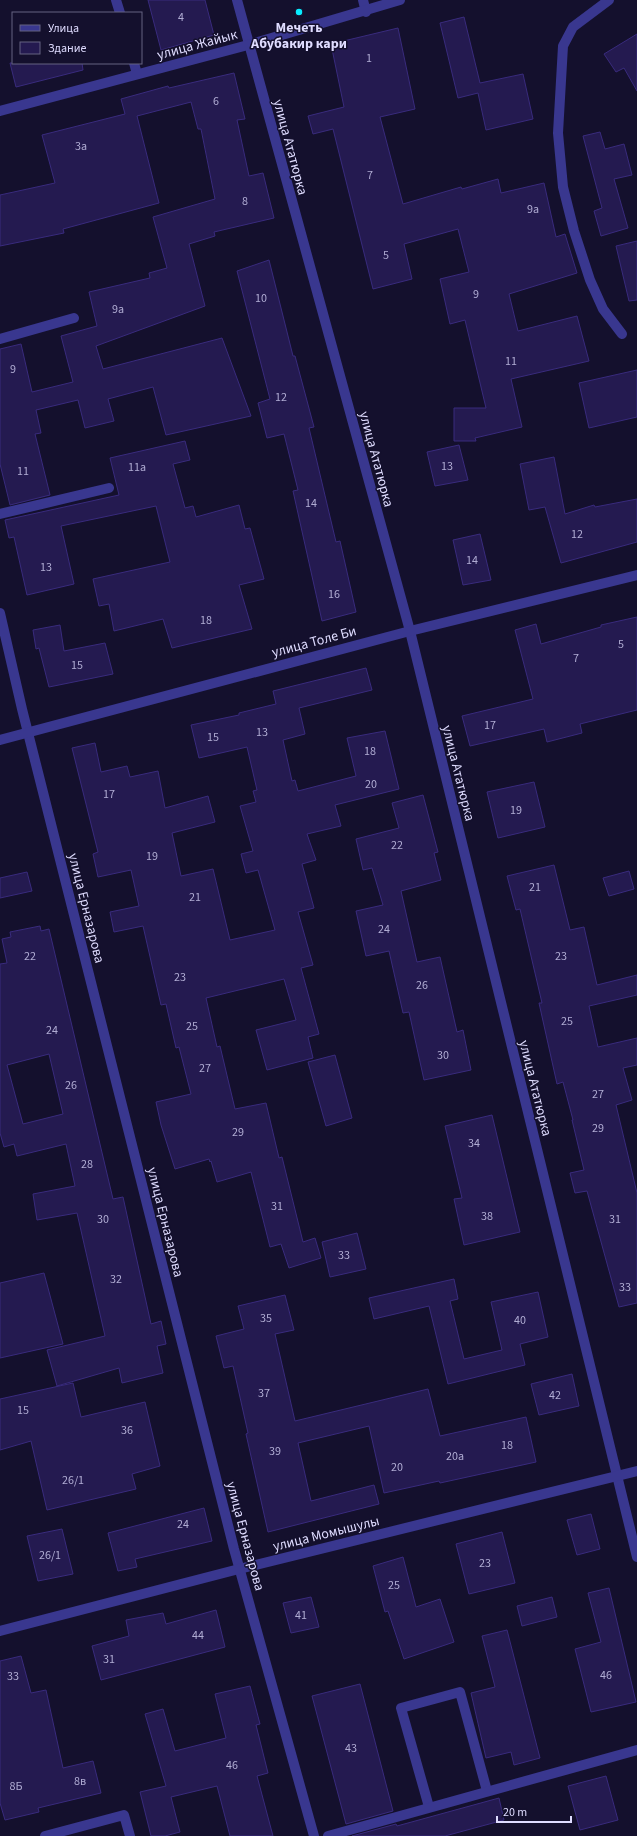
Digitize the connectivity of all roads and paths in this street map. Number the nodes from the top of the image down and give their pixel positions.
1 (116, 0) edge
2 (237, 0) edge
3 (363, 0) edge
4 (400, 0) edge
5 (609, 0) edge
6 (120, 12) edge
7 (366, 12) junction
8 (248, 46) junction
9 (134, 64) edge
10 (137, 74) junction
11 (0, 111) edge
12 (74, 318) dead end
13 (622, 334) dead end
14 (0, 339) edge
15 (109, 488) dead end
16 (0, 514) edge
17 (637, 575) edge
18 (0, 613) edge
19 (410, 631) junction
20 (28, 733) junction
21 (0, 740) edge
22 (637, 1471) edge
23 (617, 1476) junction
24 (637, 1557) edge
25 (240, 1569) junction
26 (0, 1631) edge
27 (637, 1750) edge
28 (487, 1791) junction
29 (429, 1807) junction
30 (46, 1836) edge
31 (130, 1836) edge
32 (314, 1836) edge
33 (328, 1836) edge

1 - 6 street
2 - 8 street, улица Ататюрка
3 - 7 street
4 - 7 street, улица Жайык
5 - 13 street
7 - 8 street, улица Жайык
8 - 10 street, улица Жайык
8 - 19 street, улица Ататюрка
9 - 10 street
10 - 11 street, улица Жайык
12 - 14 street
15 - 16 street
17 - 19 street, улица Толе Би
18 - 20 street, улица Ерназарова
19 - 20 street, улица Толе Би
19 - 23 street, улица Ататюрка
20 - 21 street, улица Толе Би
20 - 25 street, улица Ерназарова
22 - 23 street, улица Момышулы
23 - 24 street, улица Ататюрка
23 - 25 street, улица Момышулы
25 - 26 street, улица Момышулы
25 - 32 street, улица Ерназарова
27 - 28 street
28 - 29 street
28 - 29 street
29 - 33 street
30 - 31 street

